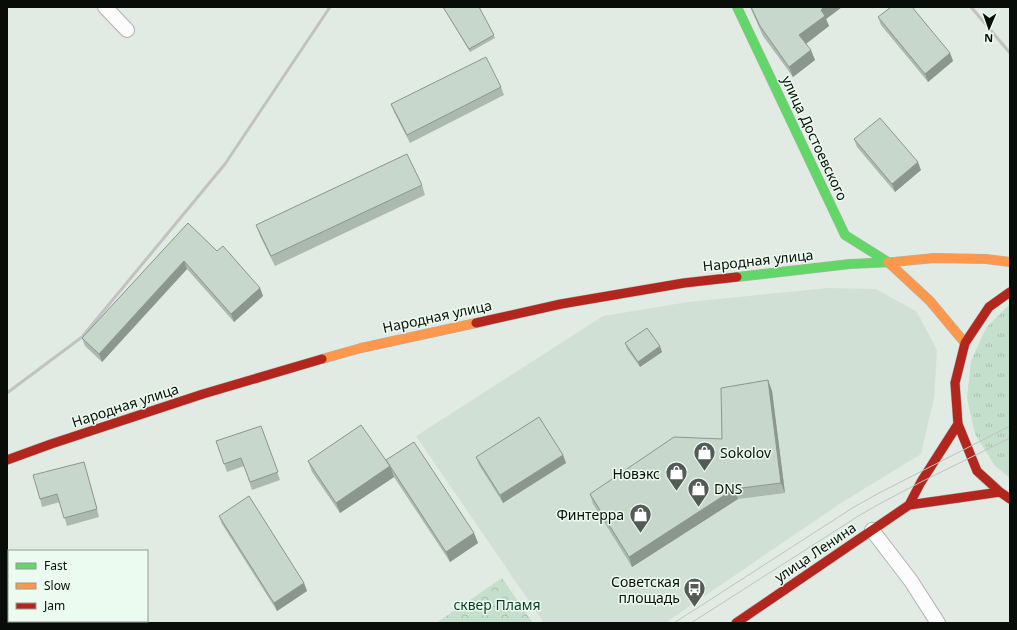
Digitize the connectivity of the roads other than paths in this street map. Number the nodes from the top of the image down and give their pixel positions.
1 (105, 7) edge
2 (737, 7) edge
3 (127, 30) dead end
4 (888, 262) junction
5 (1010, 262) edge
6 (1010, 292) edge
7 (965, 343) junction
8 (958, 424) junction
9 (7, 460) edge
10 (1000, 492) junction
11 (1010, 499) edge
12 (909, 505) junction
13 (872, 530) junction
14 (736, 623) edge
15 (938, 623) edge

1 - 3 street
2 - 4 main road, улица Достоевского
4 - 5 main road, Народная улица
4 - 7 main road, улица Достоевского
4 - 9 main road, Народная улица
6 - 7 main road
7 - 8 main road
8 - 10 main road
8 - 12 main road
10 - 11 main road
10 - 12 main road
12 - 13 main road, улица Ленина
13 - 14 main road, улица Ленина
13 - 15 street

